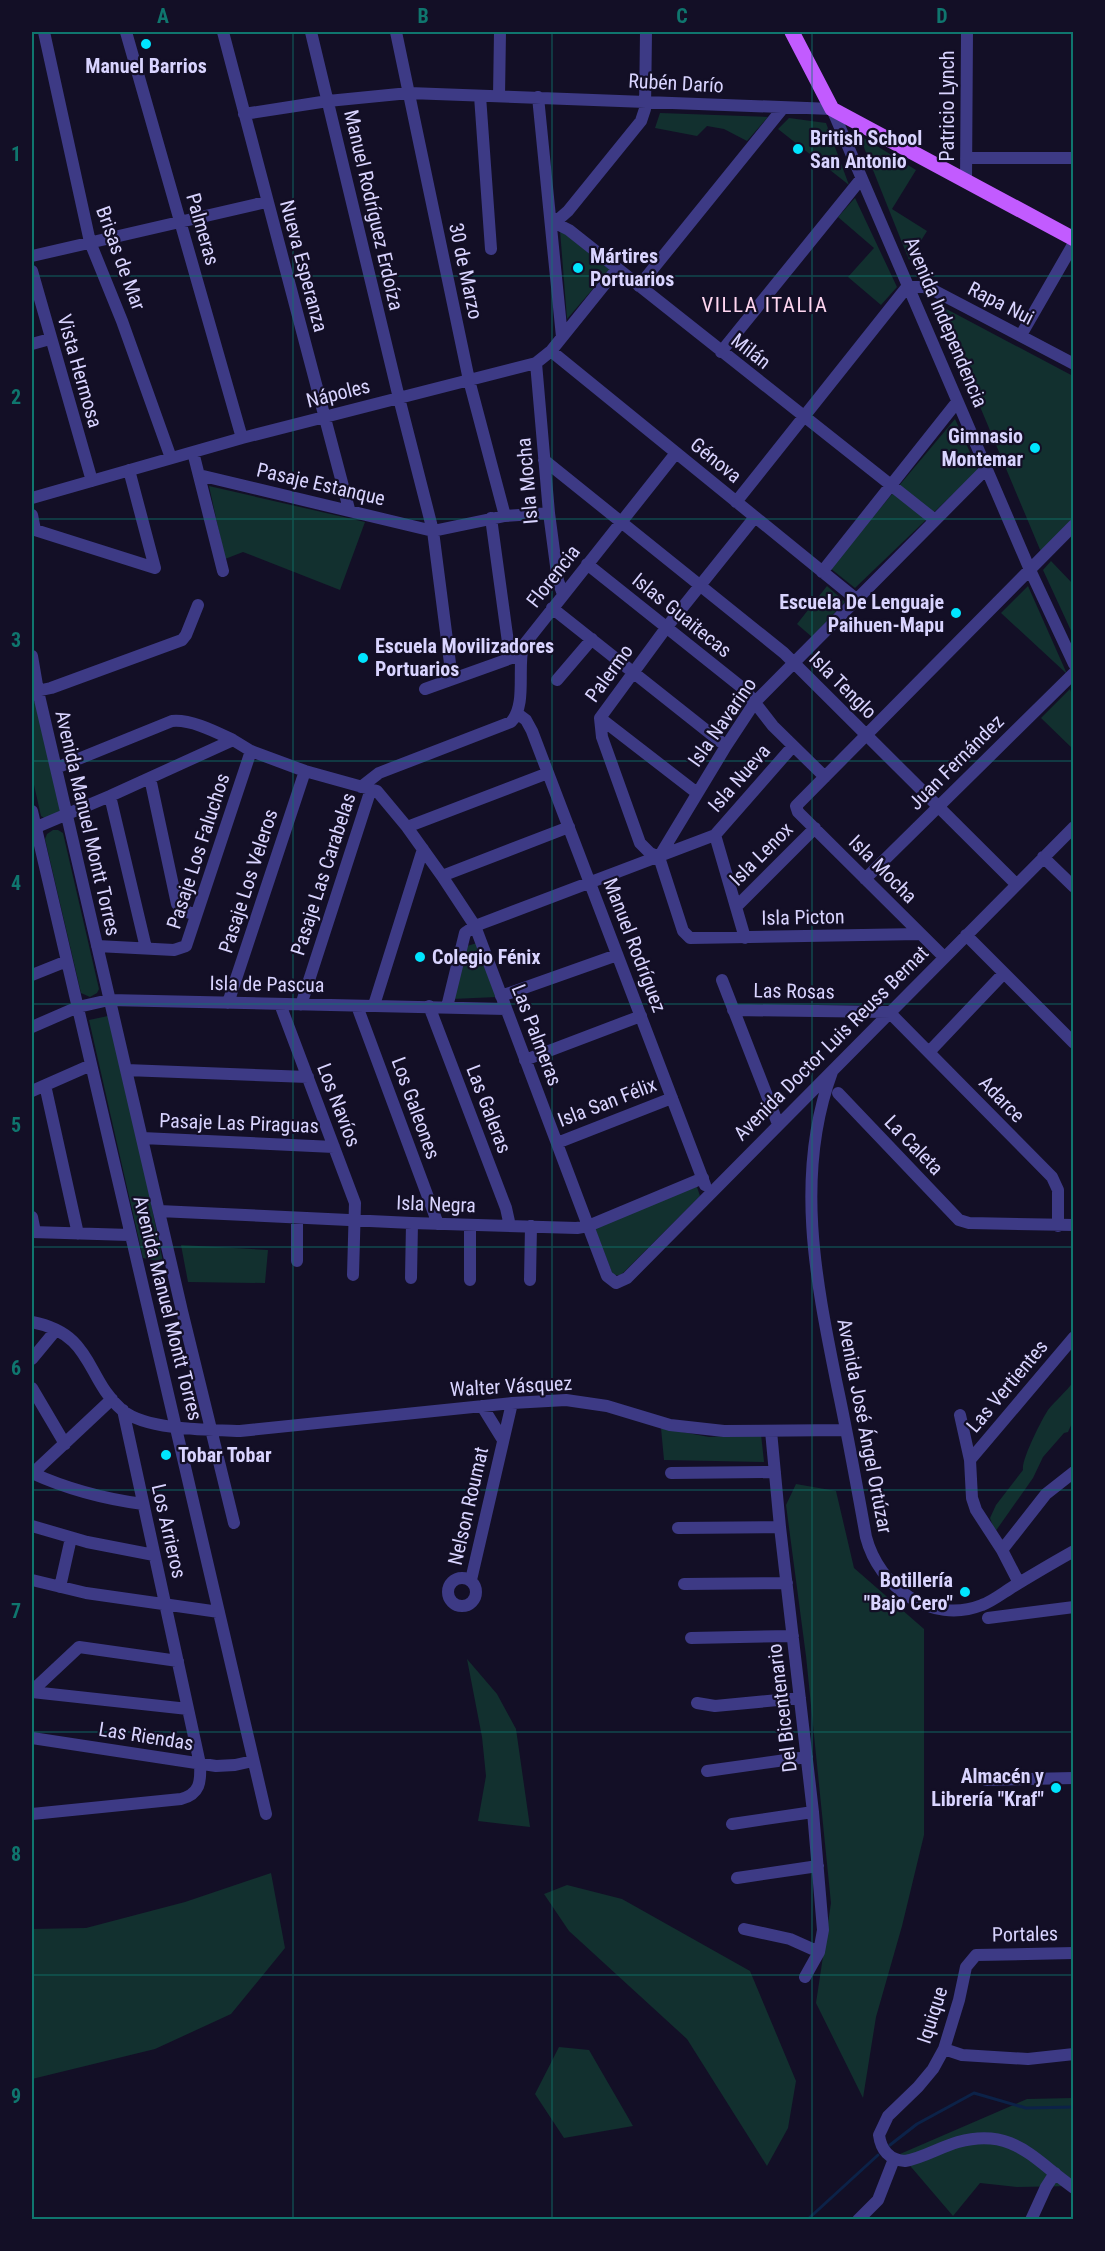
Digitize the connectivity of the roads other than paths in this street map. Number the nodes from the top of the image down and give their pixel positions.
1 (44, 32) edge
2 (126, 32) edge
3 (223, 32) edge
4 (311, 32) edge
5 (396, 32) edge
6 (500, 32) edge
7 (646, 32) edge
8 (792, 32) edge
9 (968, 32) edge
10 (409, 93) junction
11 (480, 96) junction
12 (500, 96) junction
13 (538, 97) junction
14 (328, 101) junction
15 (645, 103) junction
16 (783, 108) junction
17 (832, 109) junction
18 (244, 114) junction
19 (966, 158) junction
20 (1074, 158) edge
21 (861, 179) junction
22 (966, 181) junction
23 (266, 202) junction
24 (551, 221) junction
25 (180, 222) junction
26 (1074, 241) edge
27 (90, 243) junction
28 (491, 249) dead end
29 (32, 256) edge
30 (618, 269) junction
31 (32, 271) edge
32 (639, 286) junction
33 (907, 286) junction
34 (1022, 335) junction
35 (562, 337) junction
36 (50, 339) junction
37 (32, 344) edge
38 (551, 351) junction
39 (721, 352) junction
40 (536, 363) junction
41 (1074, 364) edge
42 (469, 380) junction
43 (399, 398) junction
44 (957, 402) junction
45 (324, 417) junction
46 (802, 417) junction
47 (242, 438) junction
48 (194, 452) junction
49 (676, 453) junction
50 (171, 458) junction
51 (544, 460) junction
52 (986, 469) junction
53 (129, 470) junction
54 (199, 476) junction
55 (92, 481) junction
56 (890, 484) junction
57 (32, 498) edge
58 (736, 502) junction
59 (349, 509) junction
60 (549, 513) junction
61 (32, 515) edge
62 (505, 516) junction
63 (755, 517) junction
64 (491, 519) junction
65 (935, 520) junction
66 (620, 522) junction
67 (1074, 525) edge
68 (433, 531) junction
69 (587, 564) junction
70 (1030, 570) junction
71 (223, 571) dead end
72 (822, 572) junction
73 (700, 585) junction
74 (563, 594) junction
75 (856, 599) junction
76 (198, 604) dead end
77 (552, 608) junction
78 (666, 628) junction
79 (592, 639) junction
80 (32, 656) edge
81 (515, 656) junction
82 (792, 663) junction
83 (1074, 664) edge
84 (634, 673) junction
85 (1074, 673) edge
86 (452, 679) junction
87 (556, 680) dead end
88 (425, 689) dead end
89 (35, 692) edge
90 (755, 702) junction
91 (518, 714) junction
92 (600, 718) junction
93 (866, 735) junction
94 (233, 740) junction
95 (726, 746) junction
96 (793, 746) junction
97 (251, 751) junction
98 (56, 768) junction
99 (305, 771) junction
100 (548, 773) junction
101 (825, 777) junction
102 (150, 778) junction
103 (366, 788) junction
104 (697, 793) junction
105 (110, 796) junction
106 (938, 807) junction
107 (32, 811) edge
108 (67, 814) junction
109 (407, 826) junction
110 (568, 827) junction
111 (1074, 827) edge
112 (33, 828) edge
113 (815, 828) junction
114 (715, 836) junction
115 (423, 849) junction
116 (659, 856) junction
117 (1044, 857) junction
118 (442, 876) junction
119 (865, 879) junction
120 (590, 882) junction
121 (1016, 884) junction
122 (1074, 887) edge
123 (736, 907) junction
124 (196, 915) junction
125 (475, 926) junction
126 (920, 934) junction
127 (966, 935) junction
128 (745, 938) junction
129 (97, 946) junction
130 (146, 948) junction
131 (617, 955) junction
132 (944, 957) junction
133 (67, 961) junction
134 (1004, 973) junction
135 (32, 975) edge
136 (722, 980) dead end
137 (501, 996) junction
138 (110, 1000) junction
139 (228, 1003) junction
140 (280, 1004) junction
141 (301, 1005) junction
142 (374, 1005) junction
143 (357, 1006) junction
144 (429, 1006) junction
145 (78, 1007) junction
146 (447, 1007) junction
147 (506, 1009) junction
148 (733, 1010) junction
149 (889, 1012) junction
150 (641, 1016) junction
151 (32, 1027) edge
152 (1074, 1043) edge
153 (929, 1052) junction
154 (525, 1060) junction
155 (91, 1065) junction
156 (834, 1068) junction
157 (126, 1070) junction
158 (308, 1077) junction
159 (45, 1085) junction
160 (32, 1091) edge
161 (838, 1093) dead end
162 (672, 1098) junction
163 (778, 1124) junction
164 (142, 1138) junction
165 (556, 1143) junction
166 (334, 1147) junction
167 (703, 1178) junction
168 (709, 1194) junction
169 (159, 1211) junction
170 (32, 1216) edge
171 (297, 1218) junction
172 (353, 1221) junction
173 (411, 1223) junction
174 (438, 1224) junction
175 (470, 1225) junction
176 (1074, 1225) edge
177 (510, 1226) junction
178 (531, 1226) junction
179 (588, 1226) junction
180 (1058, 1226) junction
181 (33, 1232) edge
182 (78, 1234) junction
183 (130, 1235) junction
184 (297, 1261) dead end
185 (353, 1275) dead end
186 (411, 1278) dead end
187 (470, 1280) dead end
188 (530, 1280) dead end
189 (616, 1283) joint
190 (32, 1322) edge
191 (56, 1330) junction
192 (1074, 1337) edge
193 (32, 1359) edge
194 (32, 1388) edge
195 (112, 1399) junction
196 (512, 1403) junction
197 (482, 1406) junction
198 (123, 1410) junction
199 (960, 1415) dead end
200 (177, 1426) junction
201 (211, 1430) junction
202 (846, 1430) junction
203 (771, 1431) junction
204 (503, 1440) junction
205 (65, 1444) junction
206 (970, 1460) junction
207 (775, 1472) junction
208 (1074, 1472) edge
209 (671, 1473) dead end
210 (32, 1474) edge
211 (143, 1504) junction
212 (234, 1523) dead end
213 (32, 1526) edge
214 (780, 1527) junction
215 (678, 1528) dead end
216 (71, 1538) junction
217 (1002, 1550) junction
218 (1074, 1551) edge
219 (154, 1555) junction
220 (471, 1581) dead end
221 (787, 1583) junction
222 (1019, 1583) junction
223 (34, 1584) edge
224 (684, 1584) dead end
225 (60, 1587) junction
226 (166, 1605) junction
227 (1074, 1607) edge
228 (219, 1612) junction
229 (988, 1618) dead end
230 (793, 1636) junction
231 (691, 1638) dead end
232 (178, 1661) junction
233 (32, 1692) edge
234 (800, 1698) junction
235 (697, 1702) dead end
236 (188, 1709) junction
237 (32, 1738) edge
238 (807, 1757) junction
239 (254, 1761) junction
240 (200, 1764) junction
241 (707, 1771) dead end
242 (1074, 1778) edge
243 (986, 1780) dead end
244 (813, 1812) junction
245 (32, 1814) edge
246 (266, 1814) dead end
247 (732, 1824) dead end
248 (818, 1866) junction
249 (737, 1878) dead end
250 (744, 1929) dead end
251 (819, 1952) junction
252 (1074, 1953) edge
253 (976, 1955) joint
254 (805, 1977) dead end
255 (945, 2049) junction
256 (1074, 2054) edge
257 (894, 2159) junction
258 (1055, 2173) junction
259 (1074, 2188) edge
260 (858, 2220) edge
261 (1031, 2220) edge

1 - 27 street, Brisas de Mar
2 - 25 street, Palmeras
3 - 18 street, Nueva Esperanza
4 - 14 street, Manuel Rodríguez Erdoíza
5 - 10 street, 30 de Marzo
6 - 12 street
7 - 15 street
8 - 17 main road, Avenida Independencia
9 - 19 street, Patricio Lynch
10 - 11 street, Rubén Darío
10 - 14 street, Rubén Darío
10 - 42 street, 30 de Marzo
11 - 12 street, Rubén Darío
11 - 28 street
12 - 13 street, Rubén Darío
13 - 15 street, Rubén Darío
13 - 24 street
14 - 18 street, Rubén Darío
14 - 43 street, Manuel Rodríguez Erdoíza
15 - 16 street, Rubén Darío
15 - 24 street
16 - 17 street, Rubén Darío
16 - 32 street
17 - 21 street, Avenida Independencia
17 - 22 main road, Rubén Darío
18 - 23 street, Nueva Esperanza
19 - 20 street
19 - 22 street, Patricio Lynch
21 - 33 street, Avenida Independencia
21 - 39 street
22 - 26 main road, Rubén Darío
23 - 25 street
23 - 45 street, Nueva Esperanza
24 - 30 street, Milán
24 - 35 street
25 - 27 street
25 - 47 street, Palmeras
26 - 34 street
27 - 29 street
27 - 50 street, Brisas de Mar
30 - 32 street, Milán
30 - 35 street, Nápoles
31 - 36 street, Vista Hermosa
32 - 39 street, Milán
33 - 34 street, Rapa Nui
33 - 44 street, Avenida Independencia
33 - 46 street
34 - 41 street, Rapa Nui
35 - 38 street, Nápoles
36 - 37 street
36 - 55 street, Vista Hermosa
38 - 40 street, Nápoles
38 - 49 street, Génova
39 - 46 street, Milán
40 - 42 street, Nápoles
40 - 51 street, Isla Mocha
42 - 43 street, Nápoles
42 - 62 street, 30 de Marzo
43 - 45 street, Nápoles
43 - 68 street, Manuel Rodríguez Erdoíza
44 - 52 street, Avenida Independencia
44 - 56 street
45 - 47 street, Nápoles
45 - 59 street, Nueva Esperanza
46 - 56 street, Milán
46 - 58 street
47 - 48 street, Nápoles
48 - 50 street, Nápoles
48 - 54 street
49 - 58 street, Génova
49 - 66 street, Florencia
50 - 53 street, Nápoles
51 - 60 street, Isla Mocha
51 - 66 street, Isla Tenglo
52 - 65 street, Isla Navarino
52 - 70 street, Avenida Independencia
53 - 55 street, Nápoles
53 - 61 street
54 - 59 street, Pasaje Estanque
54 - 71 street
55 - 57 street, Nápoles
56 - 65 street, Milán
56 - 72 street
58 - 63 street, Génova
59 - 68 street, Pasaje Estanque
60 - 62 street
60 - 74 street, Isla Mocha
62 - 64 street
63 - 72 street, Génova
63 - 73 street, Palermo
64 - 68 street
64 - 81 street
65 - 75 street, Isla Navarino
66 - 69 street, Florencia
66 - 73 street, Isla Tenglo
67 - 70 street
68 - 86 street, Manuel Rodríguez Erdoíza
69 - 74 street, Florencia
69 - 78 street, Islas Guaitecas
70 - 83 street, Avenida Independencia
70 - 93 street
72 - 75 street, Génova
73 - 78 street, Palermo
73 - 82 street, Isla Tenglo
74 - 77 street, Florencia
75 - 82 street, Isla Navarino
76 - 89 street
77 - 79 street
77 - 81 street, Florencia
78 - 84 street, Palermo
78 - 90 street, Islas Guaitecas
79 - 84 street
79 - 87 street
80 - 89 street, Avenida Manuel Montt Torres
81 - 86 street
81 - 91 street, Florencia
82 - 90 street, Isla Navarino
82 - 93 street, Isla Tenglo
84 - 92 street, Palermo
84 - 95 street
85 - 106 street, Juan Fernández
86 - 88 street
89 - 98 street, Avenida Manuel Montt Torres
90 - 95 street, Isla Navarino
90 - 96 street, Islas Guaitecas
91 - 100 street, Manuel Rodríguez
91 - 103 street
92 - 104 street
92 - 116 street, Palermo
93 - 101 street
93 - 106 street, Isla Tenglo
94 - 97 street
94 - 98 street
94 - 102 street
95 - 104 street, Isla Navarino
96 - 101 street, Islas Guaitecas
96 - 114 street, Isla Nueva
97 - 99 street
97 - 124 street, Pasaje Los Faluchos
98 - 108 street, Avenida Manuel Montt Torres
99 - 103 street
99 - 139 street, Pasaje Los Veleros
100 - 109 street
100 - 110 street, Manuel Rodríguez
101 - 113 street, Isla Mocha
102 - 105 street
102 - 124 street
103 - 109 street, Las Palmeras
103 - 141 street, Pasaje Las Carabelas
104 - 116 street, Isla Navarino
105 - 108 street
105 - 130 street
106 - 119 street, Juan Fernández
106 - 121 street, Isla Tenglo
107 - 112 street, Avenida Manuel Montt Torres
108 - 112 street
108 - 129 street, Avenida Manuel Montt Torres
109 - 115 street, Las Palmeras
110 - 118 street
110 - 120 street, Manuel Rodríguez
111 - 117 street, Avenida Doctor Luis Reuss Bernat
112 - 133 street, Avenida Manuel Montt Torres
113 - 119 street, Isla Mocha
113 - 123 street, Isla Lenox
114 - 116 street
114 - 123 street
115 - 118 street, Las Palmeras
115 - 142 street
116 - 120 street
116 - 128 street, Isla Picton
117 - 121 street, Avenida Doctor Luis Reuss Bernat
117 - 122 street
118 - 125 street, Las Palmeras
119 - 126 street, Isla Mocha
120 - 125 street
120 - 131 street, Manuel Rodríguez
121 - 127 street, Avenida Doctor Luis Reuss Bernat
123 - 128 street
124 - 130 street, Pasaje Los Faluchos
125 - 137 street, Las Palmeras
125 - 146 street
126 - 128 street, Isla Picton
126 - 132 street, Isla Mocha
127 - 132 street, Avenida Doctor Luis Reuss Bernat
127 - 134 street
129 - 130 street, Pasaje Los Faluchos
129 - 138 street, Avenida Manuel Montt Torres
131 - 137 street
131 - 150 street, Manuel Rodríguez
132 - 149 street, Avenida Doctor Luis Reuss Bernat
133 - 135 street
133 - 145 street, Avenida Manuel Montt Torres
134 - 152 street
134 - 153 street
136 - 148 street
137 - 147 street, Las Palmeras
138 - 139 street, Isla de Pascua
138 - 145 street, Isla de Pascua
138 - 157 street, Avenida Manuel Montt Torres
139 - 140 street, Isla de Pascua
140 - 141 street, Isla de Pascua
140 - 158 street, Los Navíos
141 - 143 street, Isla de Pascua
142 - 143 street, Isla de Pascua
142 - 144 street, Isla de Pascua
143 - 174 street, Los Galeones
144 - 146 street, Isla de Pascua
144 - 177 street, Las Galeras
145 - 151 street, Isla de Pascua
145 - 155 street, Avenida Manuel Montt Torres
146 - 147 street, Isla de Pascua
147 - 154 street, Las Palmeras
148 - 149 street, Las Rosas
148 - 163 street
149 - 153 street, Adarce
149 - 156 street, Avenida Doctor Luis Reuss Bernat
150 - 154 street
150 - 162 street, Manuel Rodríguez
153 - 180 street, Adarce
154 - 165 street, Las Palmeras
155 - 159 street
155 - 183 street, Avenida Manuel Montt Torres
156 - 163 street, Avenida Doctor Luis Reuss Bernat
156 - 202 street, Avenida José Ángel Ortúzar
157 - 158 street
157 - 164 street, Avenida Manuel Montt Torres
158 - 166 street, Los Navíos
159 - 160 street
159 - 182 street
161 - 180 street, La Caleta
162 - 165 street, Isla San Félix
162 - 167 street, Manuel Rodríguez
163 - 168 street, Avenida Doctor Luis Reuss Bernat
164 - 166 street, Pasaje Las Piraguas
164 - 169 street, Avenida Manuel Montt Torres
165 - 179 street, Las Palmeras
166 - 172 street, Los Navíos
167 - 168 street, Manuel Rodríguez
167 - 179 street, Isla Negra
168 - 189 street, Avenida Doctor Luis Reuss Bernat
169 - 171 street, Isla Negra
169 - 201 street, Avenida Manuel Montt Torres
170 - 181 street
171 - 172 street, Isla Negra
171 - 184 street
172 - 173 street, Isla Negra
172 - 185 street, Los Navíos
173 - 174 street, Isla Negra
173 - 186 street
174 - 175 street, Isla Negra
175 - 177 street, Isla Negra
175 - 187 street
176 - 180 street
177 - 178 street, Isla Negra
178 - 179 street, Isla Negra
178 - 188 street
179 - 189 street, Las Palmeras
181 - 182 street
182 - 183 street
183 - 200 street, Avenida Manuel Montt Torres
190 - 191 street
191 - 193 street
191 - 195 street
192 - 206 street, Las Vertientes
194 - 205 street
195 - 198 street
195 - 205 street
196 - 197 street, Walter Vásquez
196 - 203 street, Walter Vásquez
196 - 204 street, Nelson Roumat
197 - 201 street, Walter Vásquez
197 - 204 street, Nelson Roumat
198 - 200 street, Walter Vásquez
198 - 211 street, Los Arrieros
199 - 206 street, Las Vertientes
200 - 201 street, Walter Vásquez
200 - 228 street, Avenida Manuel Montt Torres
201 - 212 street, Avenida Manuel Montt Torres
202 - 203 street, Walter Vásquez
202 - 222 street, Avenida José Ángel Ortúzar
203 - 207 street, Del Bicentenario
204 - 220 street, Nelson Roumat
205 - 210 street
206 - 217 street, Las Vertientes
207 - 209 street
207 - 214 street, Del Bicentenario
208 - 217 street
210 - 211 street
211 - 219 street, Los Arrieros
213 - 216 street
214 - 215 street
214 - 221 street, Del Bicentenario
216 - 219 street
216 - 225 street
217 - 222 street, Las Vertientes
218 - 222 street, Avenida José Ángel Ortúzar
219 - 226 street, Los Arrieros
221 - 224 street
221 - 230 street, Del Bicentenario
223 - 225 street
225 - 226 street
226 - 228 street
226 - 232 street, Los Arrieros
227 - 229 street
228 - 239 street, Avenida Manuel Montt Torres
230 - 231 street
230 - 234 street, Del Bicentenario
232 - 233 street
232 - 236 street, Los Arrieros
233 - 236 street
234 - 235 street
234 - 238 street, Del Bicentenario
236 - 240 street, Los Arrieros
237 - 240 street, Las Riendas
238 - 241 street
238 - 244 street, Del Bicentenario
239 - 240 street, Las Riendas
239 - 246 street, Avenida Manuel Montt Torres
240 - 245 street
242 - 243 street
244 - 247 street
244 - 248 street, Del Bicentenario
248 - 249 street
248 - 251 street, Del Bicentenario
250 - 251 street
251 - 254 street, Del Bicentenario
252 - 253 street, Portales
253 - 255 street, Iquique
255 - 256 street
255 - 257 street, Iquique
257 - 258 street
257 - 260 street
258 - 259 street
258 - 261 street

